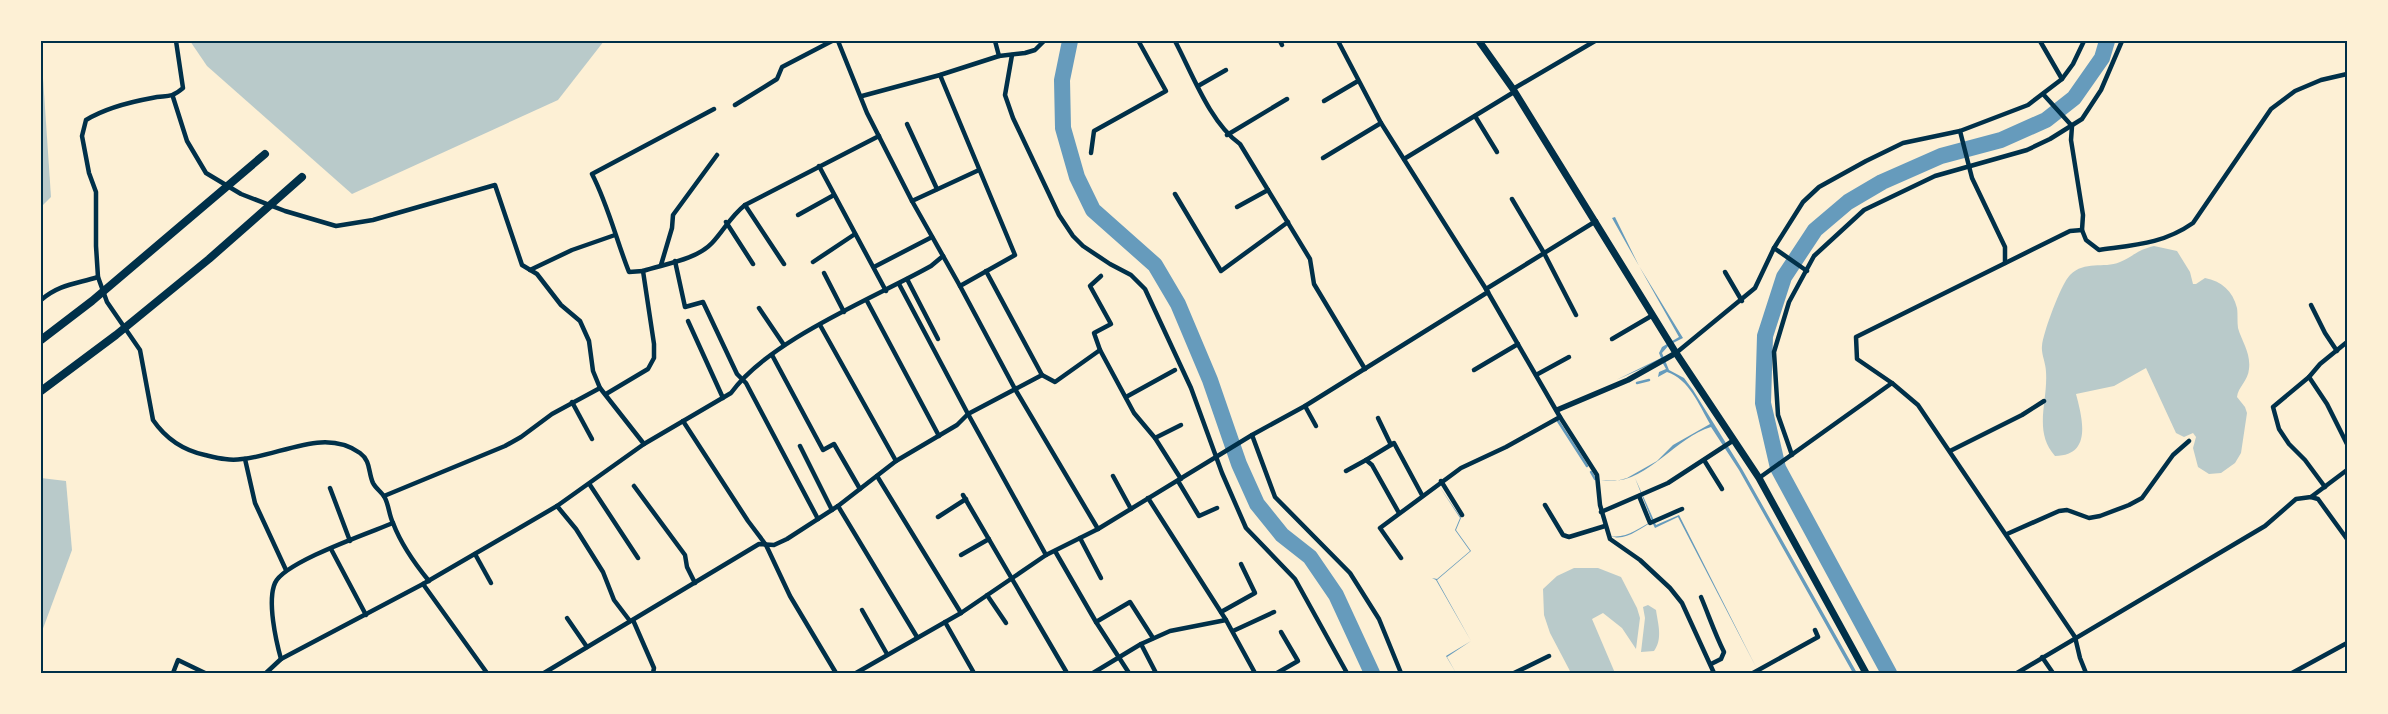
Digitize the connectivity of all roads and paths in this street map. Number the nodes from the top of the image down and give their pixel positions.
1 (176, 41) edge
2 (832, 41) edge
3 (838, 41) edge
4 (995, 41) edge
5 (1044, 41) edge
6 (1141, 41) edge
7 (1175, 41) edge
8 (1338, 41) edge
9 (1479, 41) edge
10 (1595, 41) edge
11 (2040, 41) edge
12 (2084, 41) edge
13 (2122, 41) edge
14 (1012, 55) junction
15 (999, 56) junction
16 (1226, 70) dead end
17 (2347, 74) edge
18 (940, 75) junction
19 (2062, 80) junction
20 (1358, 81) junction
21 (1198, 86) junction
22 (1513, 90) junction
23 (2044, 94) junction
24 (862, 96) junction
25 (173, 97) junction
26 (1287, 99) dead end
27 (1324, 101) dead end
28 (734, 105) dead end
29 (714, 109) dead end
30 (1474, 116) junction
31 (1381, 123) junction
32 (907, 124) dead end
33 (2072, 126) junction
34 (1960, 130) junction
35 (1227, 135) junction
36 (879, 136) junction
37 (1497, 152) dead end
38 (1090, 153) dead end
39 (265, 154) dead end
40 (717, 155) dead end
41 (1323, 158) dead end
42 (1404, 159) junction
43 (819, 166) junction
44 (1970, 166) junction
45 (979, 170) junction
46 (302, 178) dead end
47 (937, 190) junction
48 (1268, 190) junction
49 (1175, 194) dead end
50 (834, 195) junction
51 (1512, 199) dead end
52 (912, 201) junction
53 (745, 205) junction
54 (1237, 207) dead end
55 (798, 215) dead end
56 (1596, 221) junction
57 (726, 222) junction
58 (1288, 222) junction
59 (2082, 230) junction
60 (855, 234) junction
61 (615, 235) junction
62 (932, 237) junction
63 (1774, 248) junction
64 (1544, 253) junction
65 (943, 256) junction
66 (675, 261) junction
67 (813, 262) dead end
68 (2005, 263) junction
69 (753, 264) dead end
70 (784, 264) dead end
71 (661, 265) junction
72 (874, 267) junction
73 (530, 270) junction
74 (643, 271) junction
75 (986, 271) junction
76 (1807, 271) junction
77 (1725, 272) dead end
78 (824, 273) dead end
79 (98, 276) junction
80 (1101, 276) dead end
81 (907, 279) junction
82 (900, 284) junction
83 (960, 286) junction
84 (886, 291) junction
85 (1487, 291) junction
86 (41, 300) edge
87 (867, 301) junction
88 (1742, 301) junction
89 (2311, 305) dead end
90 (759, 308) dead end
91 (844, 312) junction
92 (1576, 315) dead end
93 (1653, 315) junction
94 (688, 321) dead end
95 (820, 325) junction
96 (938, 339) dead end
97 (1612, 339) dead end
98 (41, 340) edge
99 (2347, 342) edge
100 (1518, 344) junction
101 (784, 345) junction
102 (1100, 350) junction
103 (2337, 351) junction
104 (1676, 353) junction
105 (772, 355) junction
106 (1569, 357) dead end
107 (1365, 368) junction
108 (1175, 370) dead end
109 (1474, 370) dead end
110 (1042, 375) junction
111 (1536, 375) junction
112 (2309, 377) junction
113 (740, 380) junction
114 (1892, 383) junction
115 (600, 388) junction
116 (1015, 389) junction
117 (41, 391) edge
118 (606, 394) junction
119 (1126, 397) junction
120 (723, 398) junction
121 (2044, 401) dead end
122 (572, 402) junction
123 (1306, 406) junction
124 (1557, 410) junction
125 (968, 414) junction
126 (1560, 416) junction
127 (1378, 418) dead end
128 (683, 421) junction
129 (1181, 425) dead end
130 (1316, 426) dead end
131 (939, 436) junction
132 (1250, 437) junction
133 (1156, 438) junction
134 (592, 439) dead end
135 (1734, 440) junction
136 (2189, 441) dead end
137 (644, 444) junction
138 (2347, 444) edge
139 (1391, 445) junction
140 (800, 446) dead end
141 (1950, 451) junction
142 (1792, 454) junction
143 (1218, 457) junction
144 (245, 459) junction
145 (1366, 460) junction
146 (1704, 460) junction
147 (896, 461) junction
148 (2347, 470) edge
149 (1346, 471) dead end
150 (877, 476) junction
151 (1113, 476) dead end
152 (1761, 476) junction
153 (1179, 480) junction
154 (1440, 481) junction
155 (590, 485) junction
156 (634, 486) dead end
157 (2324, 487) junction
158 (330, 488) dead end
159 (860, 489) junction
160 (1722, 489) dead end
161 (384, 496) junction
162 (1422, 496) junction
163 (1639, 496) junction
164 (2311, 497) junction
165 (1148, 498) junction
166 (1545, 505) dead end
167 (557, 506) junction
168 (838, 506) junction
169 (1217, 508) dead end
170 (1131, 509) junction
171 (1682, 509) dead end
172 (832, 510) junction
173 (1601, 512) junction
174 (1400, 513) junction
175 (1462, 515) dead end
176 (938, 517) dead end
177 (818, 519) junction
178 (393, 523) junction
179 (1605, 526) junction
180 (1098, 529) junction
181 (2007, 534) junction
182 (1080, 538) junction
183 (989, 539) junction
184 (2347, 539) edge
185 (350, 541) junction
186 (766, 545) junction
187 (331, 549) junction
188 (1055, 551) junction
189 (475, 554) junction
190 (961, 555) dead end
191 (1046, 555) junction
192 (638, 558) dead end
193 (1401, 558) dead end
194 (1240, 564) dead end
195 (286, 570) junction
196 (1012, 577) junction
197 (1101, 578) dead end
198 (429, 581) junction
199 (490, 583) dead end
200 (695, 583) junction
201 (423, 584) junction
202 (987, 595) junction
203 (1701, 597) dead end
204 (862, 610) dead end
205 (960, 612) junction
206 (1221, 612) junction
207 (1274, 612) dead end
208 (366, 615) junction
209 (566, 618) dead end
210 (631, 620) junction
211 (1226, 620) junction
212 (944, 622) junction
213 (1096, 622) junction
214 (1006, 623) dead end
215 (1815, 630) dead end
216 (1232, 632) junction
217 (1281, 632) dead end
218 (917, 637) junction
219 (2075, 637) junction
220 (1153, 638) junction
221 (2347, 643) edge
222 (1141, 644) junction
223 (587, 647) junction
224 (887, 654) junction
225 (1118, 656) junction
226 (1549, 656) dead end
227 (2042, 657) junction
228 (281, 659) junction
229 (1711, 664) junction
230 (548, 672) edge
231 (1516, 672) edge
232 (173, 673) edge
233 (205, 673) edge
234 (266, 673) edge
235 (487, 673) edge
236 (653, 673) edge
237 (836, 673) edge
238 (856, 673) edge
239 (974, 673) edge
240 (1067, 673) edge
241 (1093, 673) edge
242 (1129, 673) edge
243 (1156, 673) edge
244 (1255, 673) edge
245 (1277, 673) edge
246 (1347, 673) edge
247 (1401, 673) edge
248 (1714, 673) edge
249 (1753, 673) edge
250 (1866, 673) edge
251 (2017, 673) edge
252 (2053, 673) edge
253 (2086, 673) edge
254 (2292, 673) edge

1 - 25 street
2 - 28 street
3 - 24 street
4 - 15 street
5 - 14 street
6 - 38 street
7 - 21 street
8 - 20 street
9 - 22 main road
10 - 22 street
11 - 19 street
12 - 19 street
13 - 33 street
14 - 15 street
14 - 143 street
15 - 18 street
16 - 21 street
17 - 59 street
18 - 24 street
18 - 45 street
19 - 23 street
20 - 27 street
20 - 31 street
21 - 35 street
22 - 30 street
22 - 56 main road
23 - 33 street
23 - 34 street
24 - 36 street
25 - 73 street
25 - 79 street
26 - 35 street
29 - 61 street
30 - 37 street
30 - 42 street
31 - 41 street
31 - 42 street
32 - 47 street
33 - 44 street
33 - 59 street
34 - 44 street
34 - 63 street
35 - 48 street
36 - 43 street
36 - 52 street
39 - 98 highway
40 - 71 street
42 - 85 street
43 - 50 street
43 - 53 street
44 - 68 street
44 - 76 street
45 - 47 street
45 - 75 street
46 - 117 highway
47 - 52 street
48 - 54 street
48 - 58 street
49 - 58 street
50 - 55 street
50 - 60 street
51 - 64 street
52 - 62 street
53 - 57 street
53 - 70 street
56 - 64 street
56 - 93 main road
57 - 66 street
57 - 69 street
58 - 107 street
59 - 68 street
60 - 67 street
60 - 72 street
61 - 73 street
61 - 74 street
62 - 65 street
62 - 72 street
63 - 76 street
63 - 88 street
64 - 85 street
64 - 92 street
65 - 81 street
65 - 83 street
66 - 71 street
66 - 113 street
68 - 114 street
71 - 74 street
72 - 84 street
73 - 115 street
74 - 118 street
75 - 83 street
75 - 110 street
76 - 142 street
77 - 88 street
78 - 91 street
79 - 86 street
79 - 144 street
80 - 102 street
81 - 82 street
81 - 96 street
82 - 84 street
82 - 125 street
83 - 116 street
84 - 87 street
85 - 100 street
85 - 107 street
87 - 91 street
87 - 131 street
88 - 104 street
89 - 103 street
90 - 101 street
91 - 95 street
93 - 97 street
93 - 104 main road
94 - 120 street
95 - 101 street
95 - 147 street
99 - 103 street
100 - 109 street
100 - 111 street
101 - 105 street
102 - 110 street
102 - 119 street
103 - 112 street
104 - 124 street
104 - 135 main road
105 - 113 street
105 - 159 street
106 - 111 street
107 - 123 street
108 - 119 street
110 - 116 street
111 - 124 street
112 - 138 street
112 - 157 street
113 - 120 street
113 - 177 street
114 - 141 street
114 - 142 street
115 - 118 street
115 - 122 street
116 - 125 street
116 - 180 street
118 - 137 street
119 - 133 street
120 - 128 street
121 - 141 street
122 - 134 street
122 - 161 street
123 - 130 street
123 - 132 street
124 - 126 street
125 - 131 street
125 - 191 street
126 - 154 street
126 - 173 street
127 - 139 street
128 - 137 street
128 - 186 street
129 - 133 street
131 - 147 street
132 - 143 street
132 - 247 street
133 - 153 street
135 - 146 street
135 - 152 main road
136 - 181 street
137 - 155 street
139 - 145 street
139 - 162 street
140 - 172 street
141 - 181 street
142 - 152 street
143 - 153 street
143 - 246 street
144 - 161 street
144 - 195 street
145 - 149 street
145 - 174 street
146 - 160 street
146 - 163 street
147 - 150 street
148 - 157 street
150 - 159 street
150 - 205 street
151 - 170 street
152 - 250 main road
153 - 165 street
153 - 169 street
154 - 162 street
154 - 175 street
155 - 167 street
155 - 192 street
156 - 200 street
157 - 164 street
158 - 185 street
159 - 168 street
161 - 178 street
162 - 174 street
163 - 171 street
163 - 173 street
164 - 184 street
164 - 219 street
165 - 170 street
165 - 206 street
166 - 179 street
167 - 189 street
167 - 210 street
168 - 172 street
168 - 218 street
170 - 180 street
172 - 177 street
173 - 179 street
174 - 193 street
176 - 183 street
177 - 186 street
178 - 185 street
178 - 198 street
179 - 229 street
180 - 182 street
181 - 219 street
182 - 188 street
182 - 197 street
183 - 190 street
183 - 196 street
185 - 187 street
186 - 200 street
186 - 237 street
187 - 195 street
187 - 208 street
188 - 191 street
188 - 213 street
189 - 198 street
189 - 199 street
191 - 196 street
194 - 206 street
195 - 228 street
196 - 202 street
196 - 240 street
198 - 201 street
200 - 210 street
201 - 208 street
201 - 235 street
202 - 205 street
202 - 214 street
203 - 229 street
204 - 224 street
205 - 212 street
206 - 211 street
207 - 216 street
208 - 228 street
209 - 223 street
210 - 223 street
210 - 236 street
211 - 216 street
211 - 220 street
212 - 218 street
212 - 239 street
213 - 220 street
213 - 225 street
215 - 249 street
216 - 244 street
217 - 245 street
218 - 224 street
219 - 227 street
219 - 253 street
220 - 222 street
221 - 254 street
222 - 225 street
222 - 243 street
223 - 230 street
224 - 238 street
225 - 241 street
225 - 242 street
226 - 231 street
227 - 251 street
227 - 252 street
228 - 234 street
229 - 248 street
232 - 233 street

